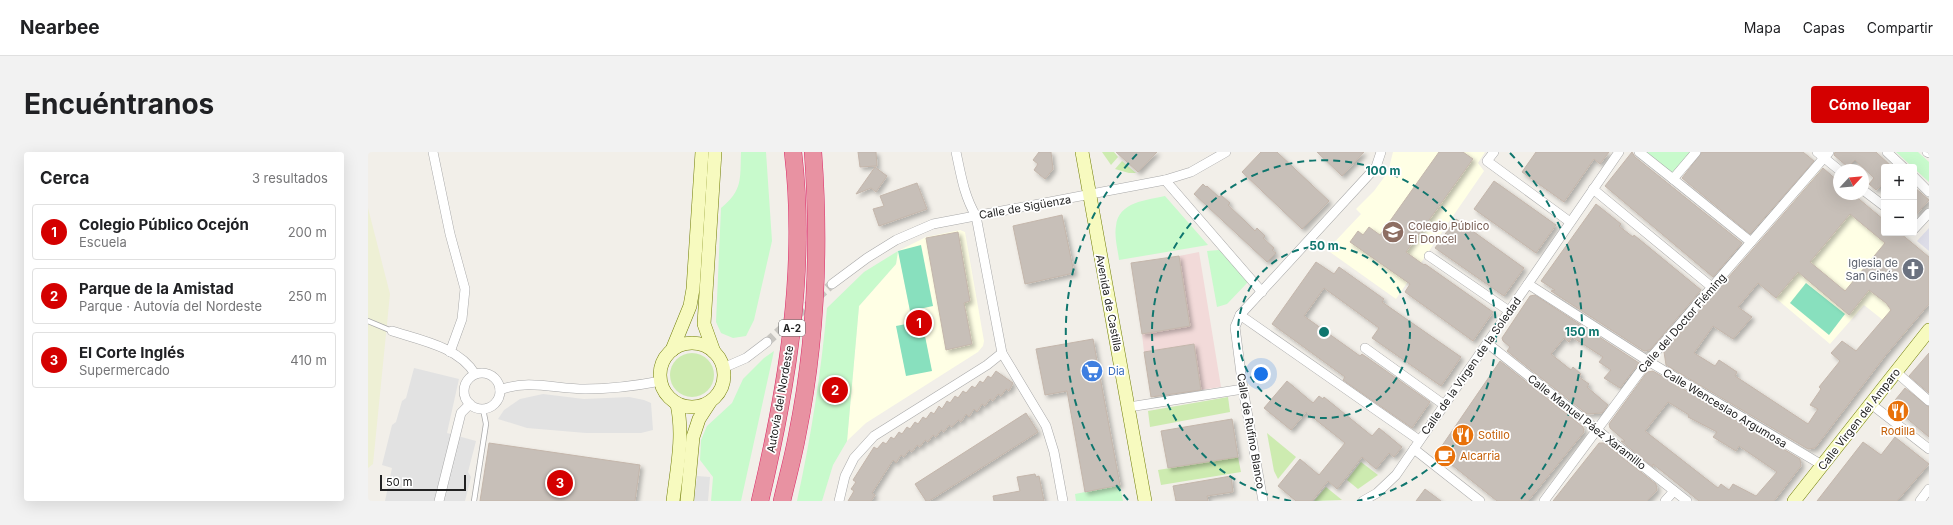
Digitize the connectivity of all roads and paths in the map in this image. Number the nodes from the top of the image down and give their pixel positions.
1 (433, 152) edge
2 (702, 152) edge
3 (715, 152) edge
4 (793, 152) edge
5 (813, 152) edge
6 (956, 152) edge
7 (1082, 152) edge
8 (1226, 152) edge
9 (1381, 152) edge
10 (1494, 152) edge
11 (1619, 152) edge
12 (1639, 152) edge
13 (1696, 152) edge
14 (1887, 152) edge
15 (1823, 154) edge
16 (1833, 164) edge
17 (1900, 164) edge
18 (1673, 179) junction
19 (1165, 180) junction
20 (1917, 180) edge
21 (1594, 189) junction
22 (1929, 192) edge
23 (1869, 195) edge
24 (1090, 196) junction
25 (1881, 204) edge
26 (1929, 213) edge
27 (976, 216) junction
28 (1570, 222) junction
29 (1917, 226) edge
30 (1751, 242) junction
31 (1429, 256) dead end
32 (832, 284) tunnel mouth
33 (1528, 284) junction
34 (1712, 288) junction
35 (1262, 292) junction
36 (1509, 311) junction
37 (1240, 315) junction
38 (368, 321) edge
39 (392, 331) joint
40 (1926, 334) edge
41 (767, 342) tunnel mouth
42 (1487, 343) junction
43 (1365, 348) dead end
44 (672, 350) junction
45 (450, 352) junction
46 (714, 352) junction
47 (1002, 353) junction
48 (1648, 362) junction
49 (723, 368) junction
50 (1896, 372) junction
51 (475, 374) junction
52 (661, 381) junction
53 (1243, 389) junction
54 (500, 390) junction
55 (1929, 401) edge
56 (710, 402) junction
57 (470, 404) junction
58 (677, 404) junction
59 (1444, 404) junction
60 (1871, 404) junction
61 (1129, 407) junction
62 (483, 409) junction
63 (1597, 430) junction
64 (1419, 440) junction
65 (1414, 449) junction
66 (1929, 450) edge
67 (1822, 465) junction
68 (1929, 488) edge
69 (1674, 490) junction
70 (439, 501) edge
71 (474, 501) edge
72 (673, 501) edge
73 (687, 501) edge
74 (760, 501) edge
75 (782, 501) edge
76 (839, 501) edge
77 (1062, 501) edge
78 (1145, 501) edge
79 (1263, 501) edge
80 (1363, 501) edge
81 (1480, 501) edge
82 (1544, 501) edge
83 (1665, 501) edge
84 (1687, 501) edge
85 (1794, 501) edge
86 (1920, 501) edge

1 - 45 street
2 - 44 street
3 - 46 street
4 - 74 highway, Autovía del Nordeste / A-2
5 - 75 highway, Autovía del Nordeste / A-2
6 - 27 street
7 - 24 street, Avenida de Castilla
8 - 19 street, Calle de Sigüenza
9 - 35 street
10 - 28 street
11 - 21 street, Calle de la Virgen de la Soledad
12 - 18 street
13 - 18 street
14 - 17 street
15 - 16 street
15 - 30 street, Calle del Doctor Fléming
18 - 30 street
19 - 24 street, Calle de Sigüenza
19 - 35 street
20 - 22 street
21 - 28 street, Calle de la Virgen de la Soledad
21 - 34 street
23 - 25 street
24 - 27 street, Calle de Sigüenza
24 - 61 street, Avenida de Castilla
26 - 29 street
27 - 32 street, Calle de Sigüenza
27 - 47 street
28 - 33 street, Calle de la Virgen de la Soledad
30 - 34 street, Calle del Doctor Fléming
31 - 36 street
33 - 36 street, Calle de la Virgen de la Soledad
33 - 48 street, Calle Wenceslao Argumosa
34 - 48 street, Calle del Doctor Fléming
35 - 37 street
36 - 42 street, Calle de la Virgen de la Soledad
37 - 53 street, Calle de Rufino Blanco
37 - 64 street
38 - 39 lane
39 - 45 street
40 - 50 street, Calle Virgen del Amparo
41 - 49 street
42 - 59 street, Calle de la Virgen de la Soledad
42 - 63 street, Calle Manuel Páez Xaramillo
43 - 59 street
44 - 46 street
44 - 52 street
45 - 51 street
46 - 49 street
47 - 76 street
47 - 77 street
48 - 63 street, Calle del Doctor Fléming
48 - 67 street, Calle Wenceslao Argumosa
49 - 56 street
50 - 55 street
50 - 60 street, Calle Virgen del Amparo
51 - 54 street
51 - 57 street
52 - 54 street
52 - 58 street
53 - 61 street
53 - 79 street, Calle de Rufino Blanco
54 - 62 street
56 - 58 street
56 - 73 street
57 - 62 street
57 - 70 street
58 - 72 street
59 - 64 street, Calle de la Virgen de la Soledad
60 - 66 street
60 - 67 street, Calle Virgen del Amparo
61 - 78 street, Avenida de Castilla
62 - 71 lane
63 - 69 street, Calle Manuel Páez Xaramillo
63 - 82 street, Calle del Doctor Fléming
64 - 65 street, Calle de la Virgen de la Soledad
65 - 80 street, Calle de la Virgen de la Soledad
65 - 81 street
67 - 85 street, Calle Virgen del Amparo
68 - 86 street
69 - 83 street
69 - 84 street, Calle Manuel Páez Xaramillo

